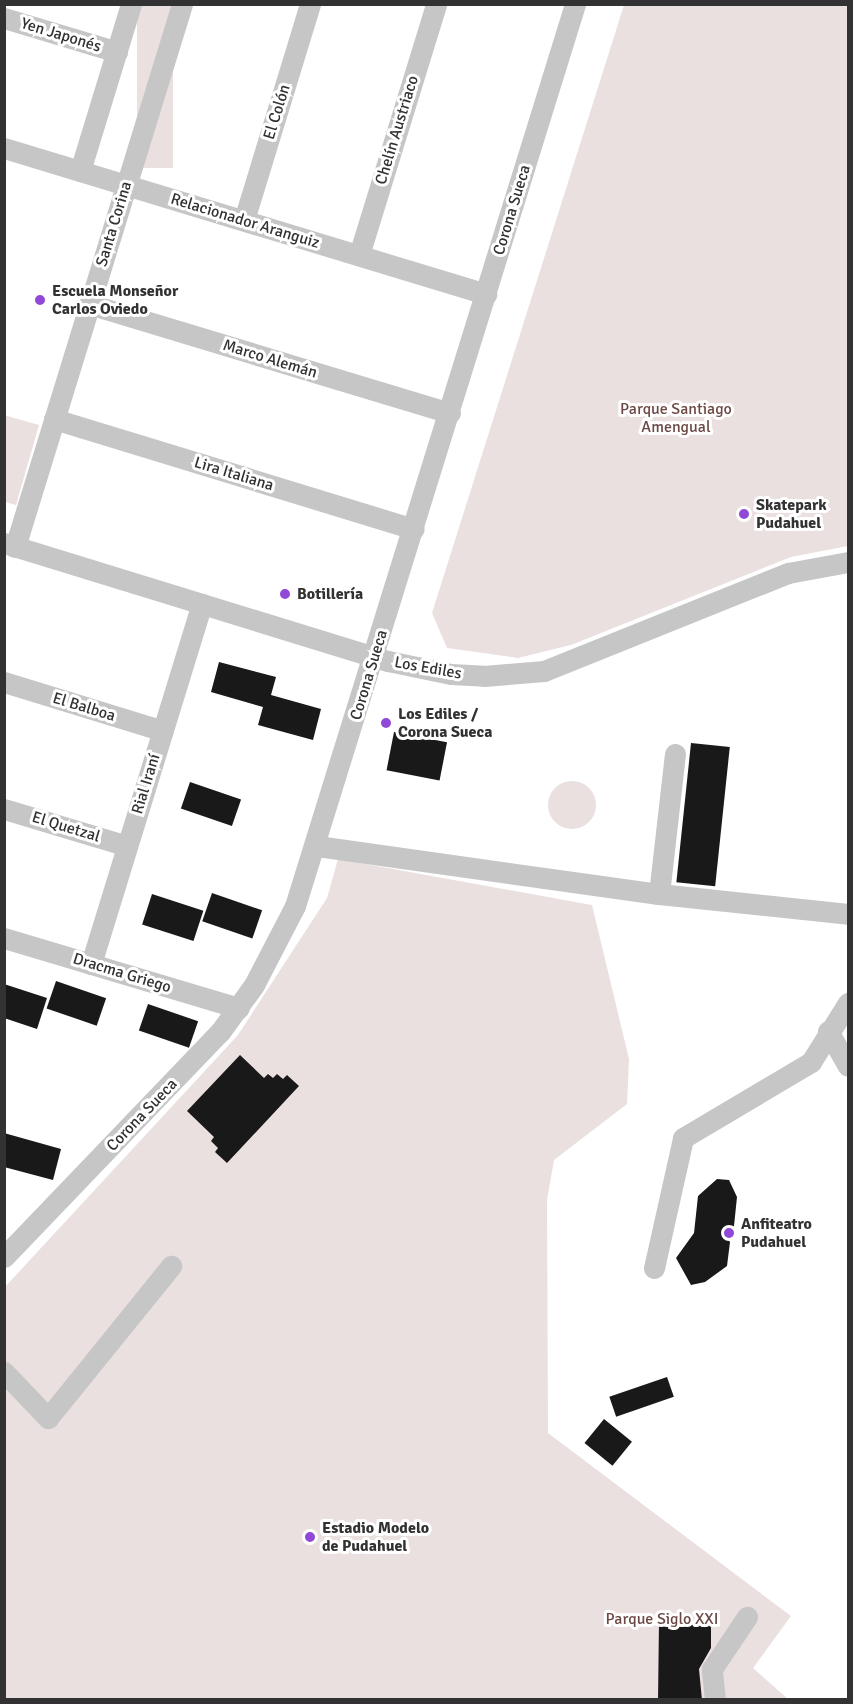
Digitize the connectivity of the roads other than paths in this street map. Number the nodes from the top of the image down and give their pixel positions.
1 (131, 4) edge
2 (182, 4) edge
3 (310, 4) edge
4 (436, 4) edge
5 (575, 4) edge
6 (4, 18) edge
7 (117, 52) junction
8 (4, 148) edge
9 (80, 171) junction
10 (126, 185) junction
11 (244, 220) junction
12 (359, 255) junction
13 (486, 294) junction
14 (89, 304) junction
15 (450, 413) junction
16 (54, 419) junction
17 (414, 529) junction
18 (10, 545) edge
19 (849, 562) edge
20 (202, 603) junction
21 (375, 657) junction
22 (4, 682) edge
23 (163, 731) junction
24 (675, 754) dead end
25 (4, 809) edge
26 (127, 846) junction
27 (317, 846) junction
28 (659, 894) junction
29 (849, 914) edge
30 (4, 938) edge
31 (91, 964) junction
32 (849, 1003) edge
33 (239, 1008) junction
34 (828, 1031) junction
35 (849, 1066) edge
36 (4, 1257) edge
37 (171, 1266) dead end
38 (654, 1268) dead end
39 (4, 1372) edge
40 (747, 1617) dead end
41 (715, 1700) edge

1 - 7 street
2 - 10 street, Santa Corina
3 - 11 street, El Colón
4 - 12 street, Chelín Austriaco
5 - 13 street, Corona Sueca
6 - 7 street, Yen Japonés
7 - 9 street
8 - 9 street, Relacionador Aranguiz
9 - 10 street, Relacionador Aranguiz
10 - 11 street, Relacionador Aranguiz
10 - 14 street, Santa Corina
11 - 12 street, Relacionador Aranguiz
12 - 13 street, Relacionador Aranguiz
13 - 15 street, Corona Sueca
14 - 15 street, Marco Alemán
14 - 16 street, Santa Corina
15 - 17 street, Corona Sueca
16 - 17 street, Lira Italiana
16 - 18 street, Santa Corina
17 - 21 street, Corona Sueca
18 - 20 street, Los Ediles
19 - 21 street, Los Ediles
20 - 21 street, Los Ediles
20 - 23 street, Rial Iraní
21 - 27 street, Corona Sueca
22 - 23 street, El Balboa
23 - 26 street, Rial Iraní
24 - 28 street
25 - 26 street, El Quetzal
26 - 31 street, Rial Iraní
27 - 28 street
27 - 33 street, Corona Sueca
28 - 29 street
30 - 31 street, Dracma Griego
31 - 33 street, Dracma Griego
32 - 34 street
33 - 36 street, Corona Sueca
34 - 35 street
34 - 38 street
37 - 39 street
40 - 41 street

